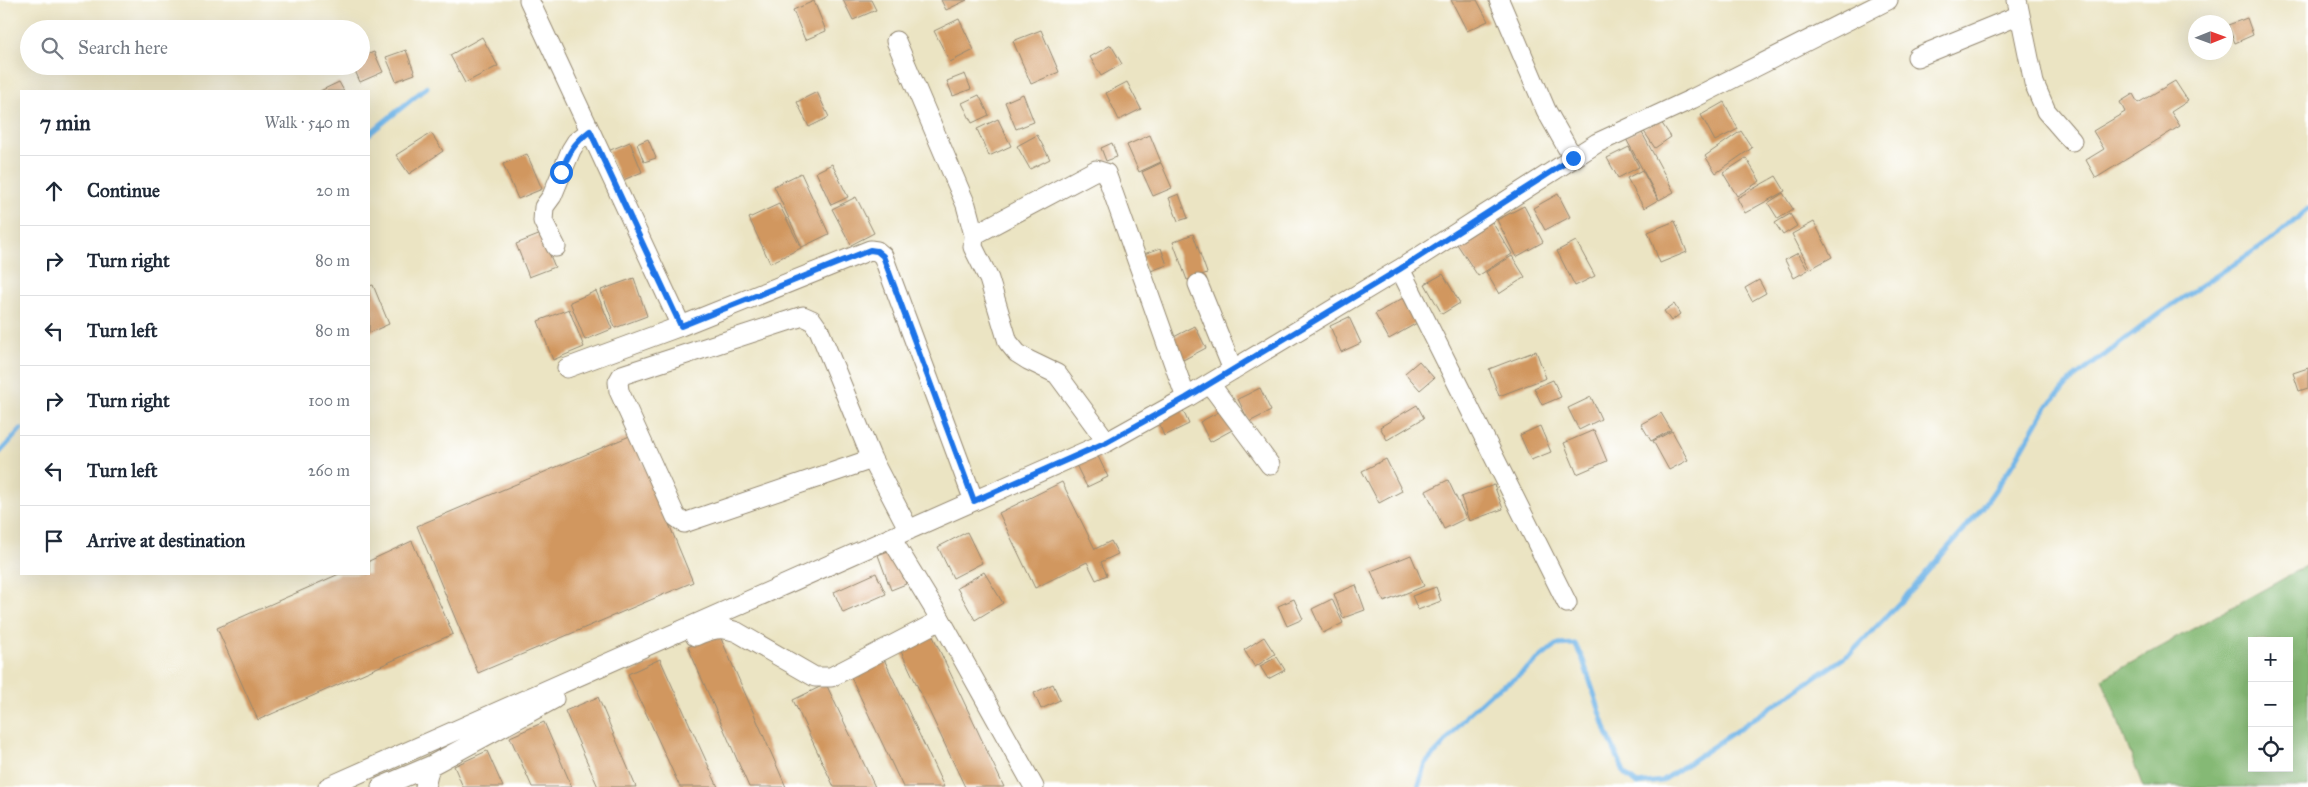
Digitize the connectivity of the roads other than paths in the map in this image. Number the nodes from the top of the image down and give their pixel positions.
1 (529, 0) edge
2 (1499, 0) edge
3 (1888, 0) edge
4 (2019, 8) edge
5 (896, 41) dead end
6 (1916, 57) dead end
7 (590, 131) junction
8 (2072, 141) dead end
9 (1573, 158) junction
10 (974, 235) junction
11 (556, 247) dead end
12 (1400, 269) junction
13 (1198, 284) dead end
14 (681, 326) junction
15 (567, 368) dead end
16 (1233, 370) junction
17 (1210, 384) junction
18 (1186, 398) junction
19 (1107, 442) junction
20 (872, 459) junction
21 (1270, 465) dead end
22 (974, 501) junction
23 (908, 530) junction
24 (891, 538) junction
25 (1567, 603) dead end
26 (941, 620) junction
27 (430, 766) junction
28 (328, 787) edge
29 (381, 787) edge
30 (424, 787) edge
31 (1034, 787) edge

1 - 7 street
2 - 9 street
3 - 9 street
4 - 6 street
4 - 8 street
5 - 10 street
7 - 11 street
7 - 14 street
9 - 12 street
10 - 18 street
10 - 19 street
12 - 16 street
12 - 25 street
13 - 16 street
14 - 15 street
14 - 22 street
16 - 17 street
17 - 18 street
17 - 21 street
18 - 19 street
19 - 22 street
20 - 20 street
20 - 23 street
22 - 23 street
23 - 24 street
24 - 26 street
24 - 28 street
26 - 27 street
26 - 31 street
27 - 29 street
27 - 30 street

